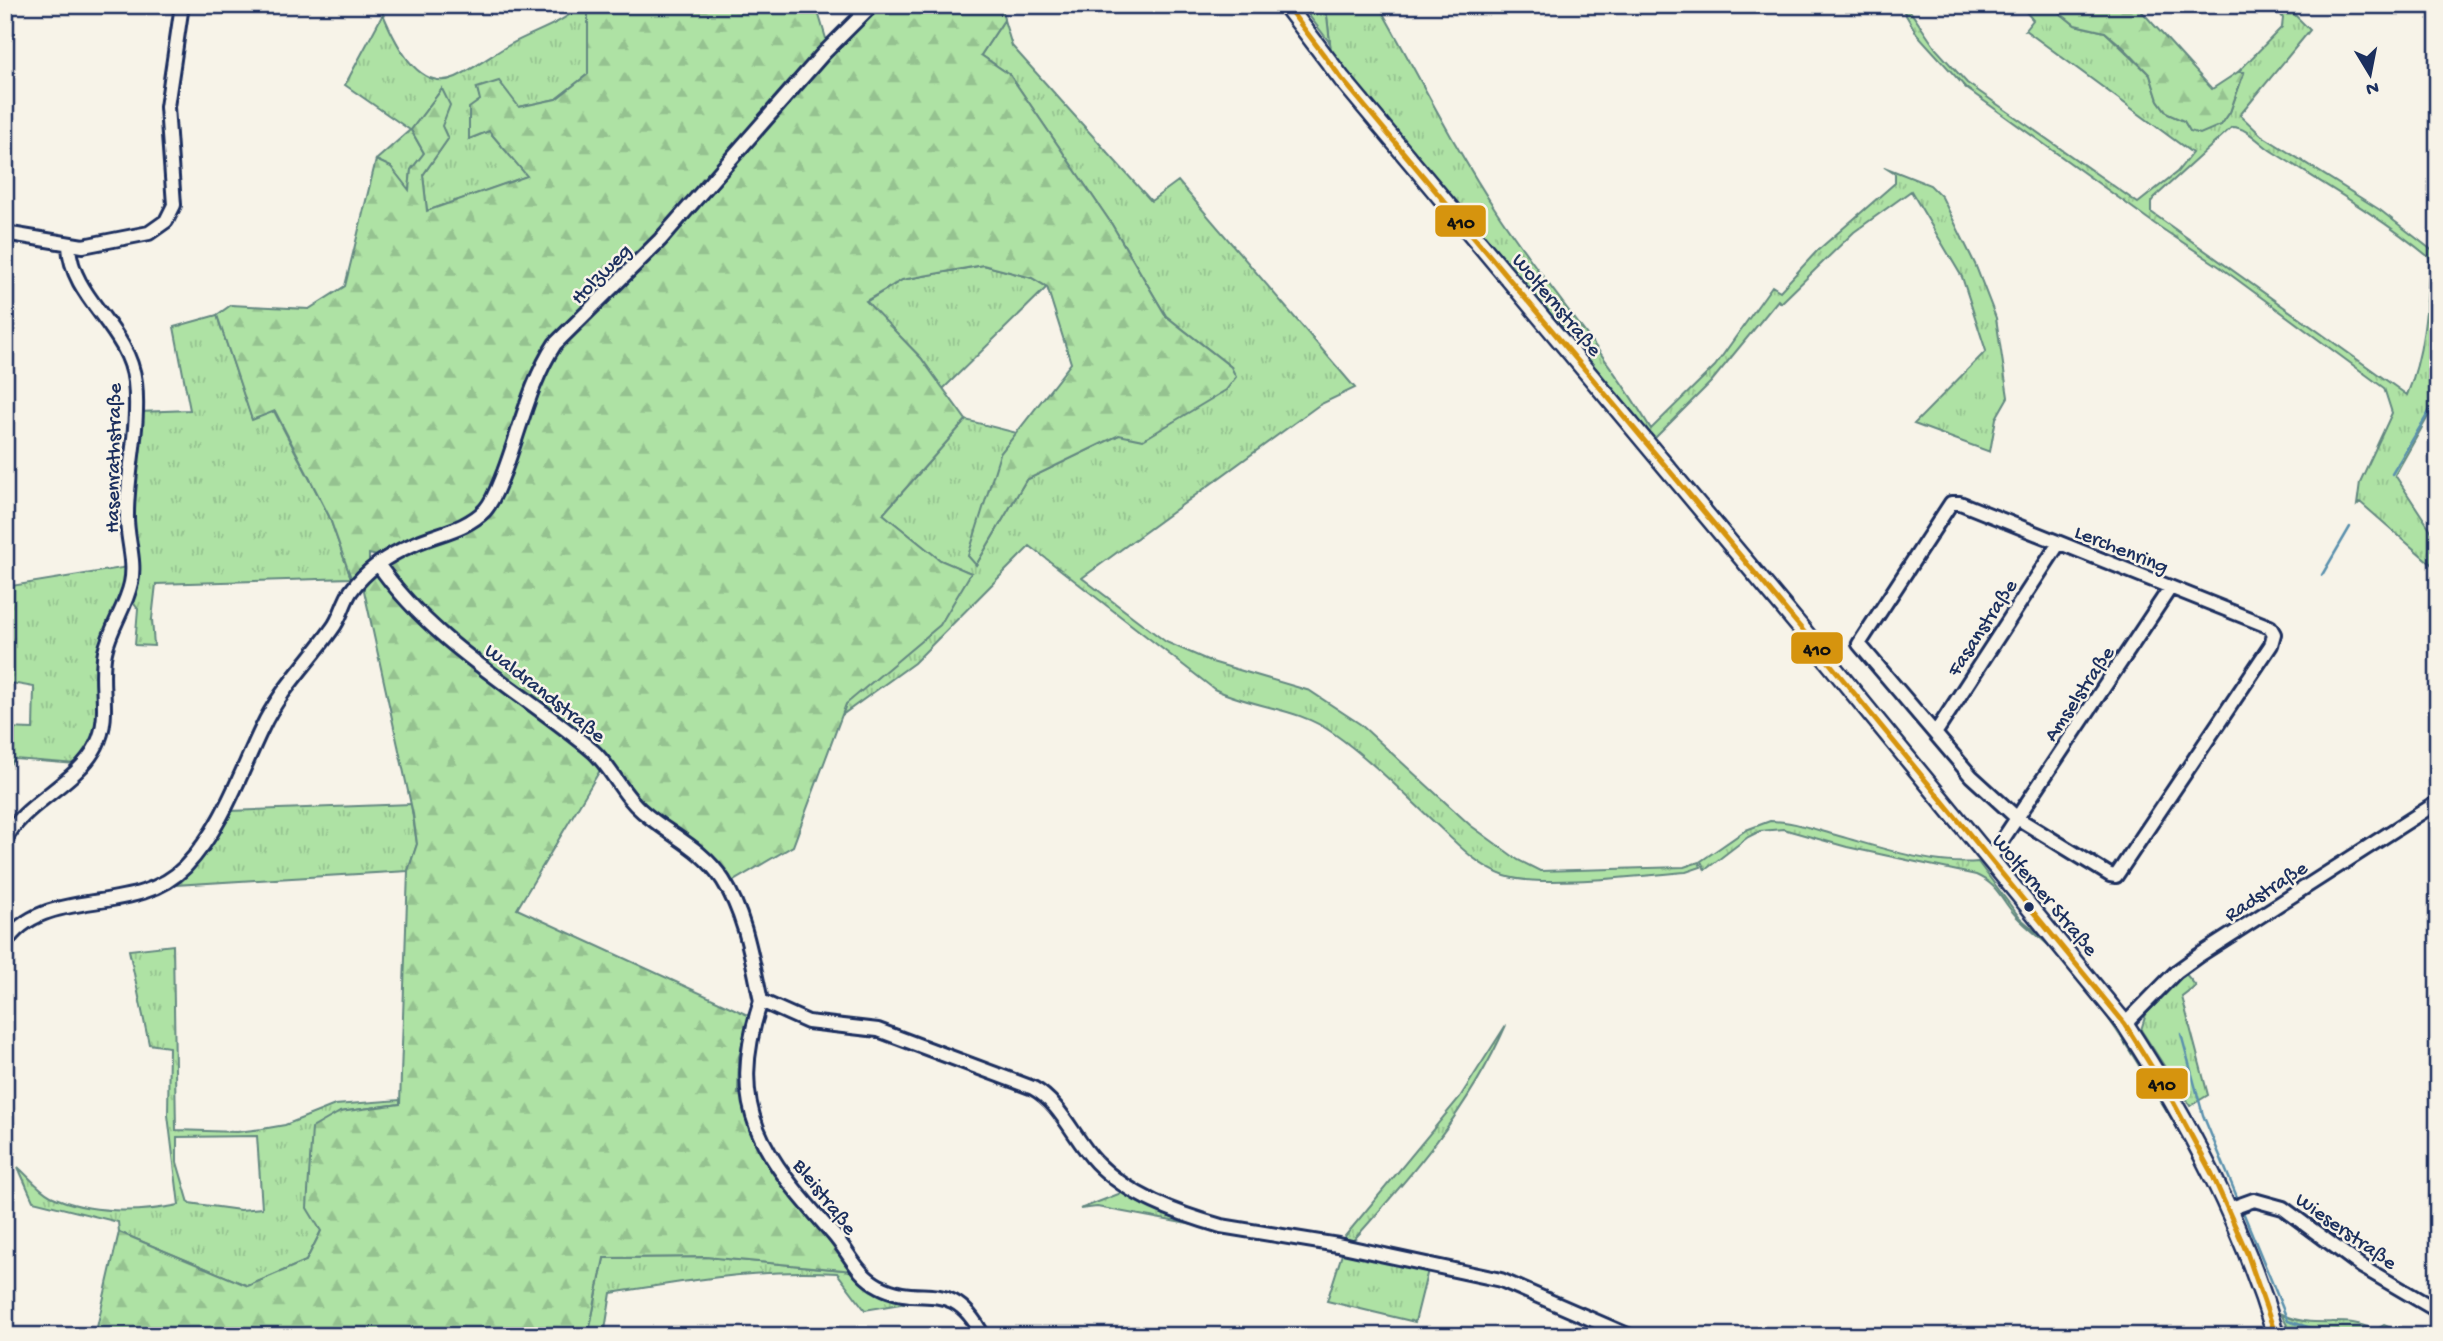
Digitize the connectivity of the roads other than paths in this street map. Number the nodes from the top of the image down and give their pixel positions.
1 (182, 5) edge
2 (872, 5) edge
3 (1286, 5) edge
4 (5, 233) edge
5 (69, 246) junction
6 (2059, 543) junction
7 (378, 564) junction
8 (2171, 588) junction
9 (1800, 627) joint
10 (1936, 732) junction
11 (2438, 803) edge
12 (2017, 818) junction
13 (5, 841) edge
14 (1989, 860) junction
15 (5, 943) edge
16 (761, 1001) junction
17 (2125, 1024) junction
18 (2229, 1209) junction
19 (2438, 1311) edge
20 (983, 1336) edge
21 (1630, 1336) edge
22 (2276, 1336) edge

1 - 5 street
2 - 7 street, Holzweg
3 - 9 main road, Wolfernstraße
4 - 5 street
5 - 13 street, Hasenrathstraße
6 - 8 street, Lerchenring
6 - 10 street, Fasanstraße
6 - 10 street, Lerchenring
7 - 15 street
7 - 16 street, Waldrandstraße
8 - 12 street, Amselstraße
8 - 12 street, Lerchenring
9 - 14 main road, Wolferner Straße
10 - 12 street, Lerchenring
11 - 17 street, Radstraße
12 - 14 street
14 - 17 main road, Wolferner Straße
16 - 20 street, Bleistraße
16 - 21 street
17 - 18 main road, Wolferner Straße
18 - 19 street, Wieserstraße
18 - 22 main road, Wolferner Straße

